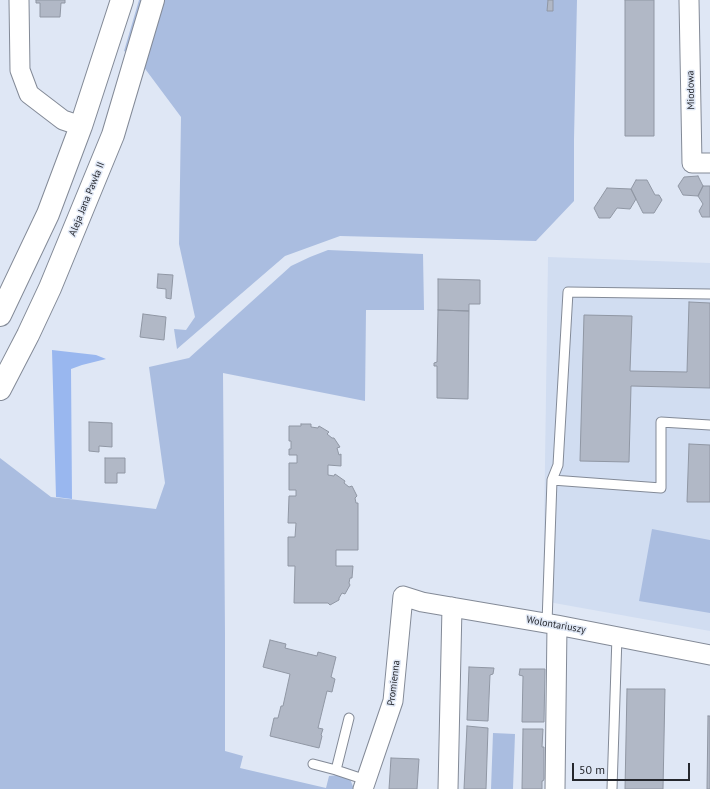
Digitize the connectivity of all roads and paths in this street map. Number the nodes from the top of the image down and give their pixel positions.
1 (19, 0) edge
2 (122, 0) edge
3 (153, 0) edge
4 (690, 0) edge
5 (81, 126) junction
6 (710, 162) edge
7 (710, 294) edge
8 (0, 315) edge
9 (0, 389) edge
10 (710, 425) edge
11 (552, 480) junction
12 (403, 596) joint
13 (452, 607) junction
14 (552, 624) junction
15 (617, 636) junction
16 (710, 654) edge
17 (348, 718) dead end
18 (313, 764) dead end
19 (336, 770) junction
20 (365, 785) edge
21 (448, 789) edge
22 (555, 789) edge
23 (612, 789) edge

1 - 5 street
2 - 5 street
3 - 9 street, Aleja Jana Pawła II
4 - 6 street, Miodowa
5 - 8 street
7 - 11 lane
10 - 11 lane
11 - 14 lane
12 - 13 street, Wolontariuszy
12 - 20 street, Promienna
13 - 14 street, Wolontariuszy
13 - 21 street
14 - 15 street, Wolontariuszy
14 - 22 street
15 - 16 street, Wolontariuszy
15 - 23 lane
17 - 19 lane
18 - 19 lane
19 - 20 lane

